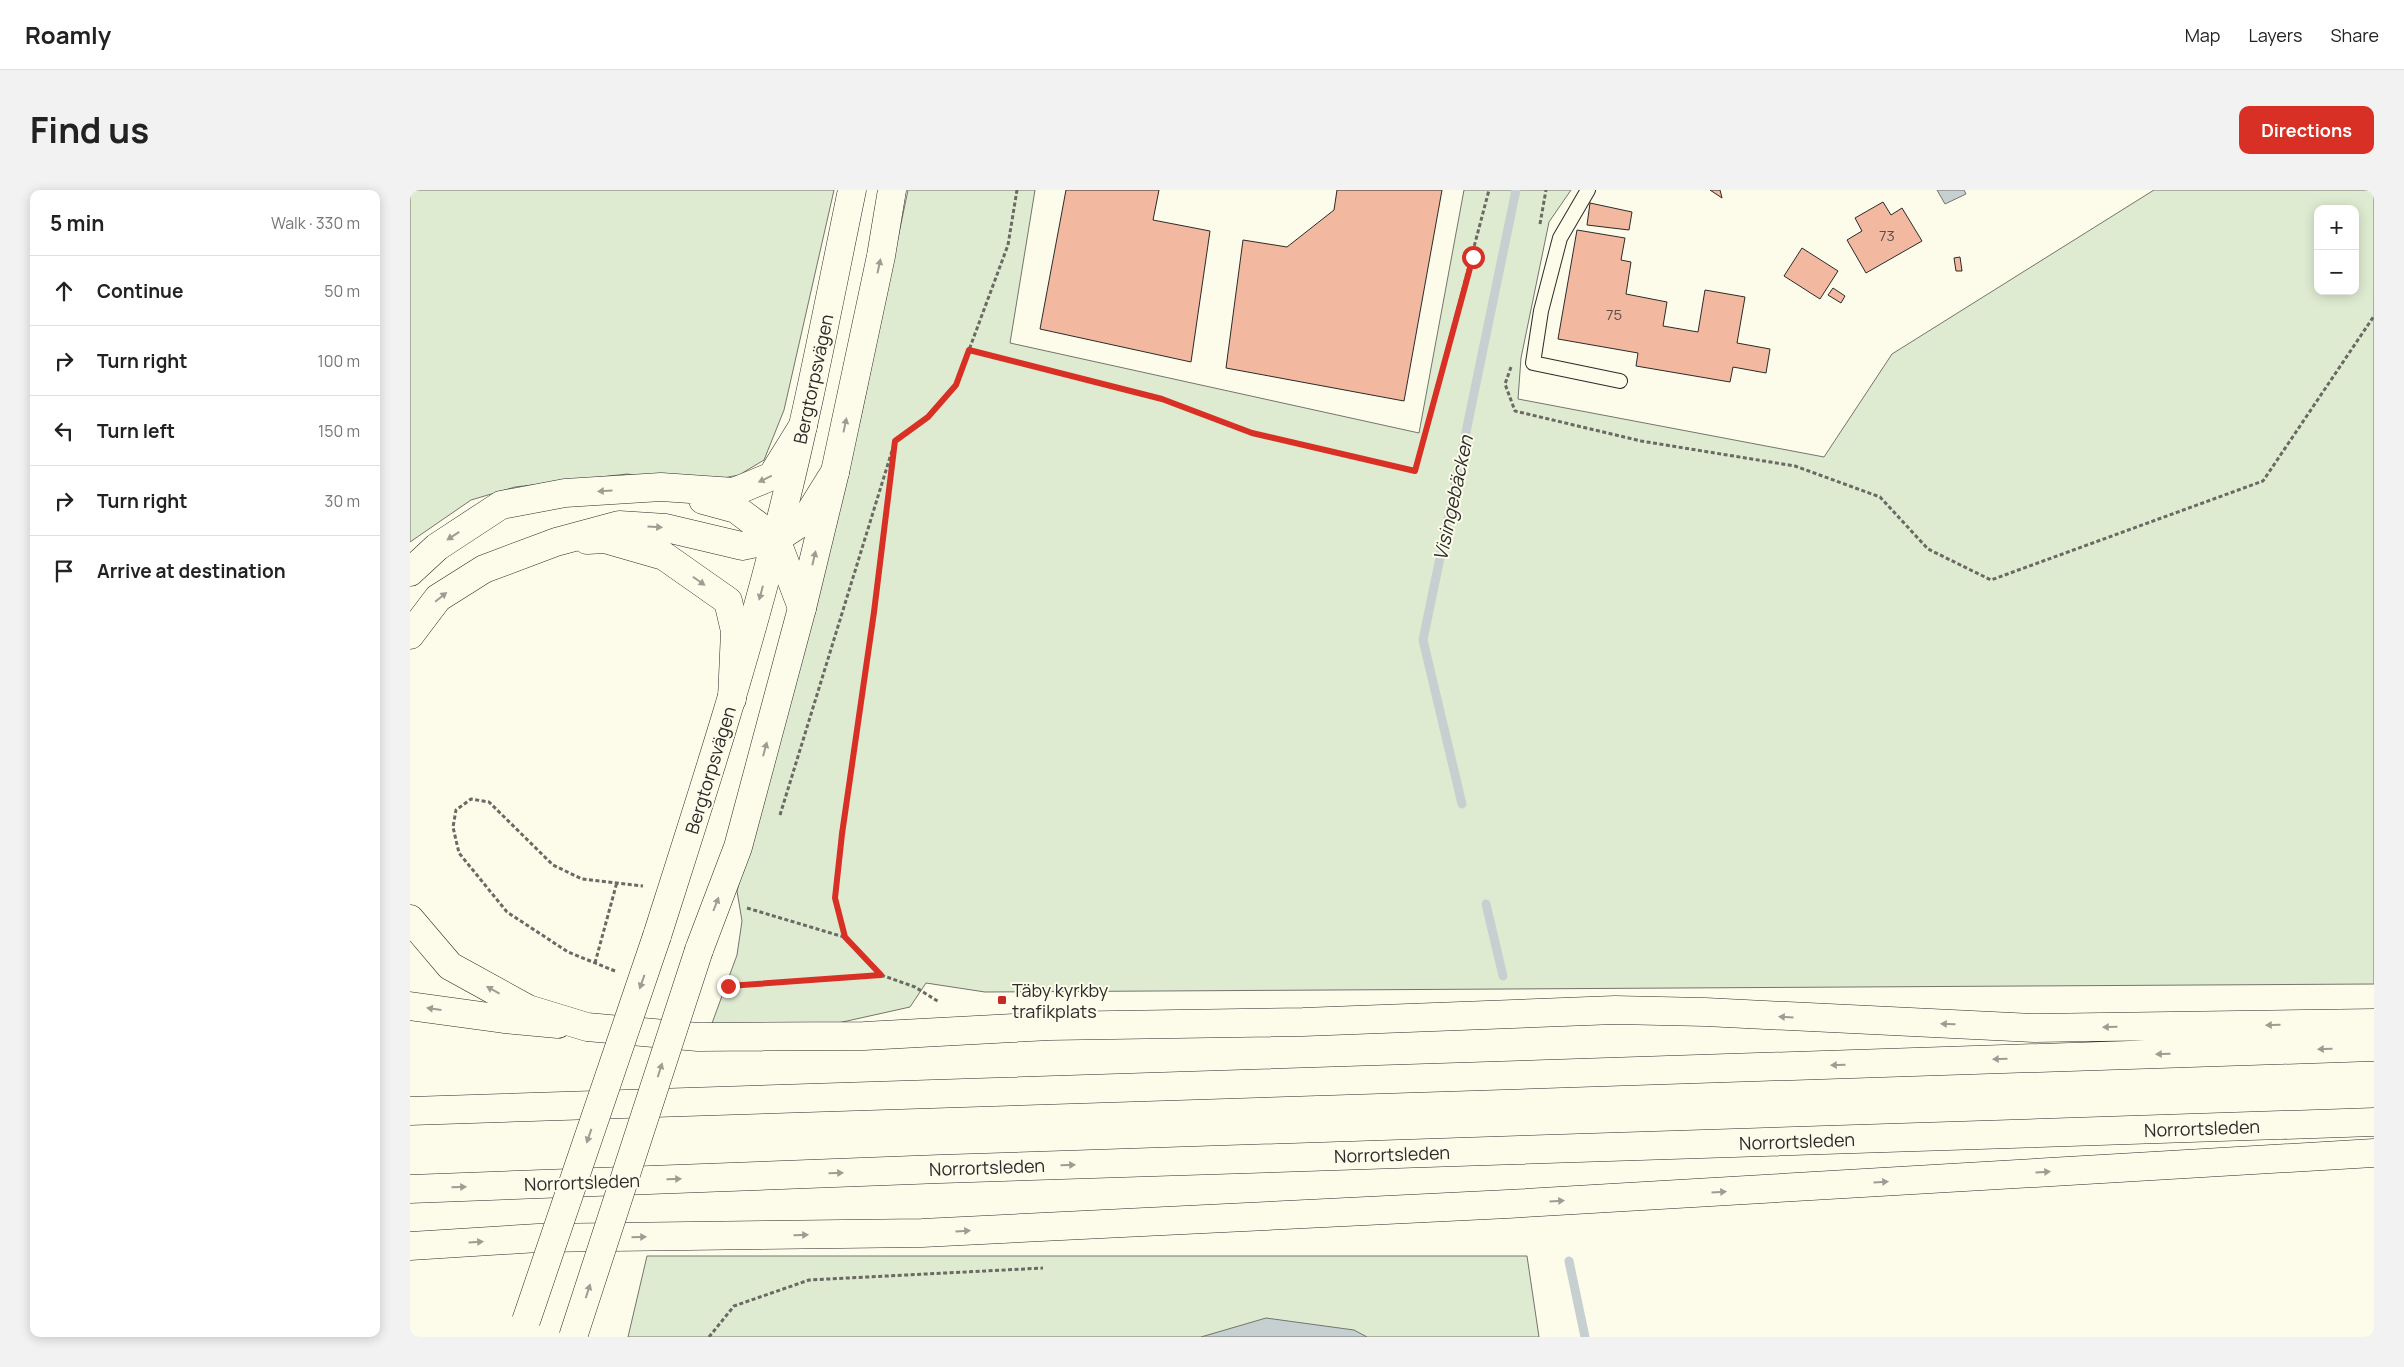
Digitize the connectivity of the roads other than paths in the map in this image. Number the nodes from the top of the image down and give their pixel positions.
1 (852, 190) edge
2 (892, 190) edge
3 (1588, 190) edge
4 (1620, 381) dead end
5 (803, 426) junction
6 (835, 472) junction
7 (661, 488) junction
8 (776, 539) junction
9 (556, 542) junction
10 (410, 572) edge
11 (802, 608) junction
12 (410, 635) edge
13 (732, 699) junction
14 (410, 919) edge
15 (410, 1006) edge
16 (2374, 1023) edge
17 (587, 1027) junction
18 (2374, 1047) edge
19 (410, 1111) edge
20 (2374, 1122) edge
21 (2374, 1153) edge
22 (410, 1189) edge
23 (410, 1246) edge
24 (524, 1329) edge
25 (573, 1337) edge

1 - 5 main road, Bergtorpsvägen
6 -> 2 main road
3 - 4 lane
5 -> 7 main road
5 - 8 main road, Bergtorpsvägen
6 - 8 main road
11 -> 6 main road
7 - 8 main road
7 -> 10 main road
9 -> 8 main road
8 - 11 main road
8 -> 13 main road, Bergtorpsvägen
12 -> 9 main road
9 -> 13 main road
25 -> 11 main road, bridge
13 -> 24 main road, Bergtorpsvägen, bridge
17 -> 14 main road
17 -> 15 main road
16 -> 17 main road
18 -> 19 main road
22 -> 20 main road, Norrortsleden
23 -> 21 main road

